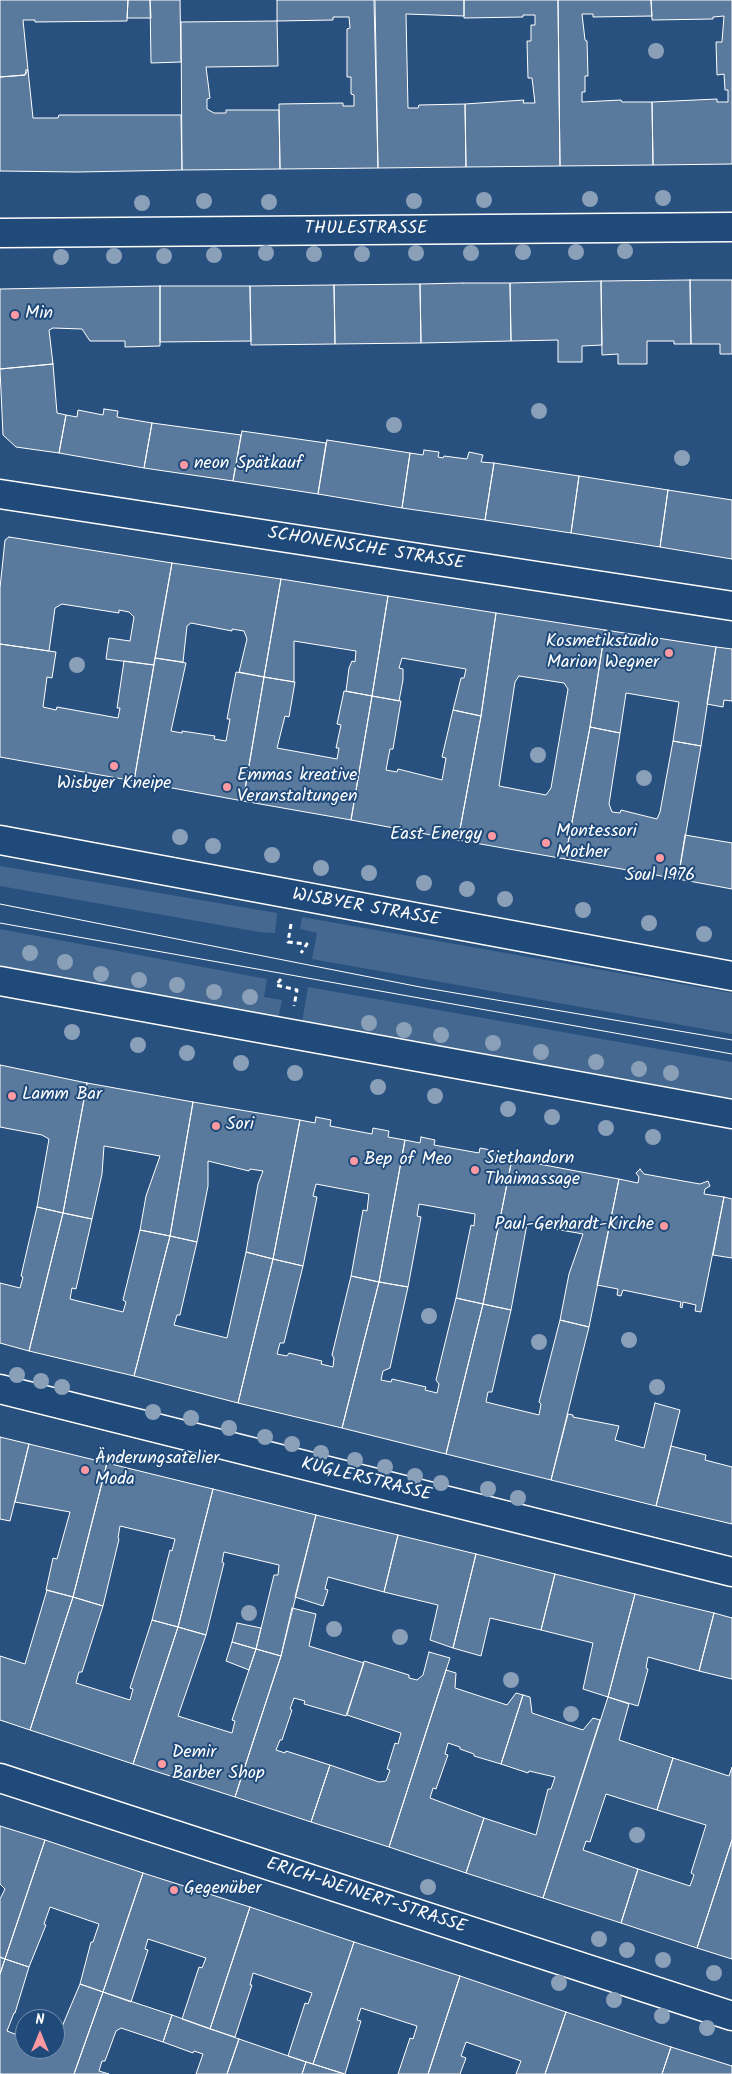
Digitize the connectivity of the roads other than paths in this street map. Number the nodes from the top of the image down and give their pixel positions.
1 (732, 227) edge
2 (0, 233) edge
3 (0, 494) edge
4 (732, 606) edge
5 (0, 840) edge
6 (732, 976) edge
7 (0, 981) edge
8 (732, 1114) edge
9 (0, 1389) edge
10 (732, 1572) edge
11 (0, 1778) edge
12 (732, 2016) edge

1 - 2 street, THULESTRASSE
3 - 4 street, SCHONENSCHE STRASSE
5 - 6 street, WISBYER STRASSE
7 - 8 street
9 - 10 street, KUGLERSTRASSE
11 - 12 street, ERICH-WEINERT-STRASSE

